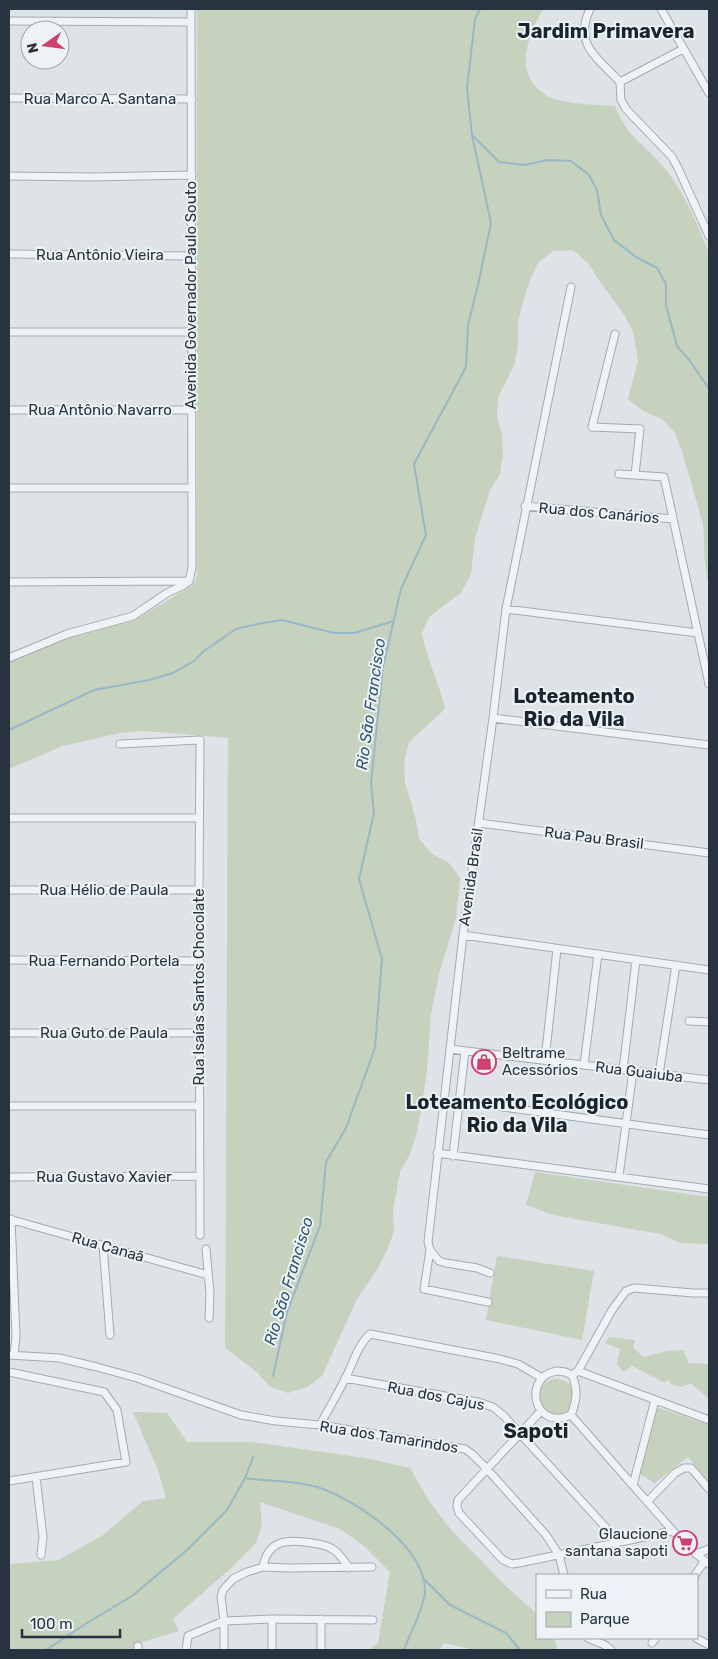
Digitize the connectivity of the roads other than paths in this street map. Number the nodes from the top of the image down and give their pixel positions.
1 (191, 9) edge
2 (590, 9) edge
3 (661, 9) edge
4 (9, 21) edge
5 (191, 22) junction
6 (683, 49) junction
7 (620, 82) junction
8 (709, 93) edge
9 (9, 98) edge
10 (192, 99) junction
11 (192, 175) junction
12 (9, 176) edge
13 (709, 236) edge
14 (9, 254) edge
15 (190, 256) junction
16 (570, 287) dead end
17 (9, 332) edge
18 (192, 332) junction
19 (615, 334) dead end
20 (9, 410) edge
21 (191, 410) junction
22 (619, 474) dead end
23 (635, 475) junction
24 (9, 488) edge
25 (191, 488) junction
26 (525, 506) junction
27 (674, 520) junction
28 (189, 581) junction
29 (9, 582) edge
30 (506, 609) junction
31 (698, 633) junction
32 (9, 658) edge
33 (709, 684) edge
34 (493, 718) junction
35 (120, 744) dead end
36 (709, 745) edge
37 (9, 818) edge
38 (199, 818) junction
39 (479, 823) junction
40 (709, 852) edge
41 (9, 890) edge
42 (199, 890) junction
43 (464, 935) junction
44 (557, 949) junction
45 (598, 954) junction
46 (9, 960) edge
47 (636, 960) junction
48 (200, 961) junction
49 (676, 965) junction
50 (709, 970) edge
51 (688, 1021) dead end
52 (709, 1022) edge
53 (9, 1033) edge
54 (199, 1033) junction
55 (450, 1049) junction
56 (465, 1051) junction
57 (545, 1060) junction
58 (584, 1065) junction
59 (622, 1070) junction
60 (633, 1071) junction
61 (660, 1074) junction
62 (709, 1080) edge
63 (459, 1101) junction
64 (9, 1106) edge
65 (199, 1106) junction
66 (626, 1123) junction
67 (709, 1135) edge
68 (437, 1153) junction
69 (454, 1156) junction
70 (199, 1176) junction
71 (618, 1176) junction
72 (9, 1177) edge
73 (709, 1189) edge
74 (10, 1219) edge
75 (200, 1235) dead end
76 (103, 1245) junction
77 (206, 1249) dead end
78 (430, 1250) junction
79 (490, 1273) dead end
80 (208, 1275) junction
81 (709, 1293) edge
82 (488, 1302) dead end
83 (208, 1318) dead end
84 (110, 1335) dead end
85 (11, 1355) edge
86 (9, 1372) edge
87 (575, 1373) junction
88 (345, 1378) junction
89 (542, 1378) junction
90 (655, 1400) junction
91 (541, 1411) junction
92 (571, 1415) junction
93 (709, 1420) edge
94 (320, 1425) junction
95 (521, 1433) junction
96 (487, 1469) junction
97 (36, 1477) junction
98 (9, 1481) edge
99 (633, 1485) junction
100 (709, 1489) edge
101 (648, 1501) junction
102 (673, 1531) junction
103 (619, 1542) junction
104 (709, 1548) edge
105 (696, 1554) junction
106 (40, 1555) dead end
107 (559, 1555) junction
108 (707, 1563) edge
109 (263, 1566) junction
110 (372, 1567) dead end
111 (349, 1568) junction
112 (564, 1574) edge
113 (695, 1574) edge
114 (272, 1619) junction
115 (321, 1619) junction
116 (373, 1620) dead end
117 (224, 1621) junction
118 (590, 1639) edge
119 (698, 1639) edge
120 (709, 1645) edge
121 (186, 1650) edge
122 (224, 1650) edge
123 (272, 1650) edge
124 (322, 1650) edge
125 (611, 1650) edge

1 - 5 street, Avenida Governador Paulo Souto
2 - 7 street
3 - 6 street
4 - 5 street
5 - 10 street, Avenida Governador Paulo Souto
6 - 7 street
6 - 8 street
7 - 13 street
9 - 10 street, Rua Marco A. Santana
10 - 11 street, Avenida Governador Paulo Souto
11 - 12 street
11 - 15 street, Avenida Governador Paulo Souto
14 - 15 street, Rua Antônio Vieira
15 - 18 street, Avenida Governador Paulo Souto
16 - 26 street, Avenida Brasil
17 - 18 street
18 - 21 street, Avenida Governador Paulo Souto
19 - 23 street
20 - 21 street, Rua Antônio Navarro
21 - 25 street, Avenida Governador Paulo Souto
22 - 23 street
23 - 27 street
24 - 25 street
25 - 28 street, Avenida Governador Paulo Souto
26 - 27 street, Rua dos Canários
26 - 30 street, Avenida Brasil
27 - 31 street
28 - 29 street
28 - 32 street
30 - 31 street
30 - 34 street, Avenida Brasil
31 - 33 street
34 - 36 street
34 - 39 street, Avenida Brasil
35 - 38 street, Rua Isaías Santos Chocolate
37 - 38 street
38 - 42 street, Rua Isaías Santos Chocolate
39 - 40 street, Rua Pau Brasil
39 - 43 street, Avenida Brasil
41 - 42 street, Rua Hélio de Paula
42 - 48 street, Rua Isaías Santos Chocolate
43 - 44 street
43 - 55 street, Avenida Brasil
44 - 45 street
44 - 57 street
45 - 47 street
45 - 58 street
46 - 48 street, Rua Fernando Portela
47 - 49 street
47 - 59 street
48 - 54 street, Rua Isaías Santos Chocolate
49 - 50 street
49 - 61 street
51 - 52 street
53 - 54 street, Rua Guto de Paula
54 - 65 street, Rua Isaías Santos Chocolate
55 - 56 street, Rua Guaiuba
55 - 68 street, Avenida Brasil
56 - 57 street, Rua Guaiuba
56 - 63 street
57 - 58 street, Rua Guaiuba
58 - 59 street, Rua Guaiuba
59 - 60 street, Rua Guaiuba
60 - 61 street, Rua Guaiuba
60 - 66 street
61 - 62 street, Rua Guaiuba
63 - 66 street
63 - 69 street
64 - 65 street
65 - 70 street, Rua Isaías Santos Chocolate
66 - 67 street
66 - 71 street
68 - 69 street
68 - 78 street, Avenida Brasil
69 - 71 street
70 - 72 street, Rua Gustavo Xavier
70 - 75 street, Rua Isaías Santos Chocolate
71 - 73 street
74 - 76 street, Rua Canaã
74 - 85 street
76 - 80 street, Rua Canaã
76 - 84 street
77 - 80 street
78 - 79 street
78 - 82 street, Avenida Brasil
80 - 83 street
81 - 87 street
85 - 94 street, Rua dos Tamarindos
86 - 97 street
87 - 89 street
87 - 90 street
87 - 92 street
88 - 89 street
88 - 94 street
88 - 95 street, Rua dos Cajus
89 - 91 street
90 - 93 street
90 - 99 street
91 - 92 street
91 - 95 street
92 - 99 street
94 - 96 street, Rua dos Tamarindos
95 - 96 street
95 - 103 street, Rua dos Cajus
96 - 107 street, Rua dos Tamarindos
96 - 107 street
97 - 98 street
97 - 106 street
99 - 101 street
100 - 101 street
101 - 102 street
102 - 103 street
102 - 105 street
103 - 107 street
104 - 105 street
105 - 108 street
107 - 112 street, Rua dos Tamarindos
108 - 113 street
109 - 111 street
109 - 111 street
109 - 117 street
110 - 111 street
114 - 115 street
114 - 117 street
114 - 123 street
115 - 116 street
115 - 124 street
117 - 121 street
117 - 122 street
118 - 125 street
119 - 120 street

